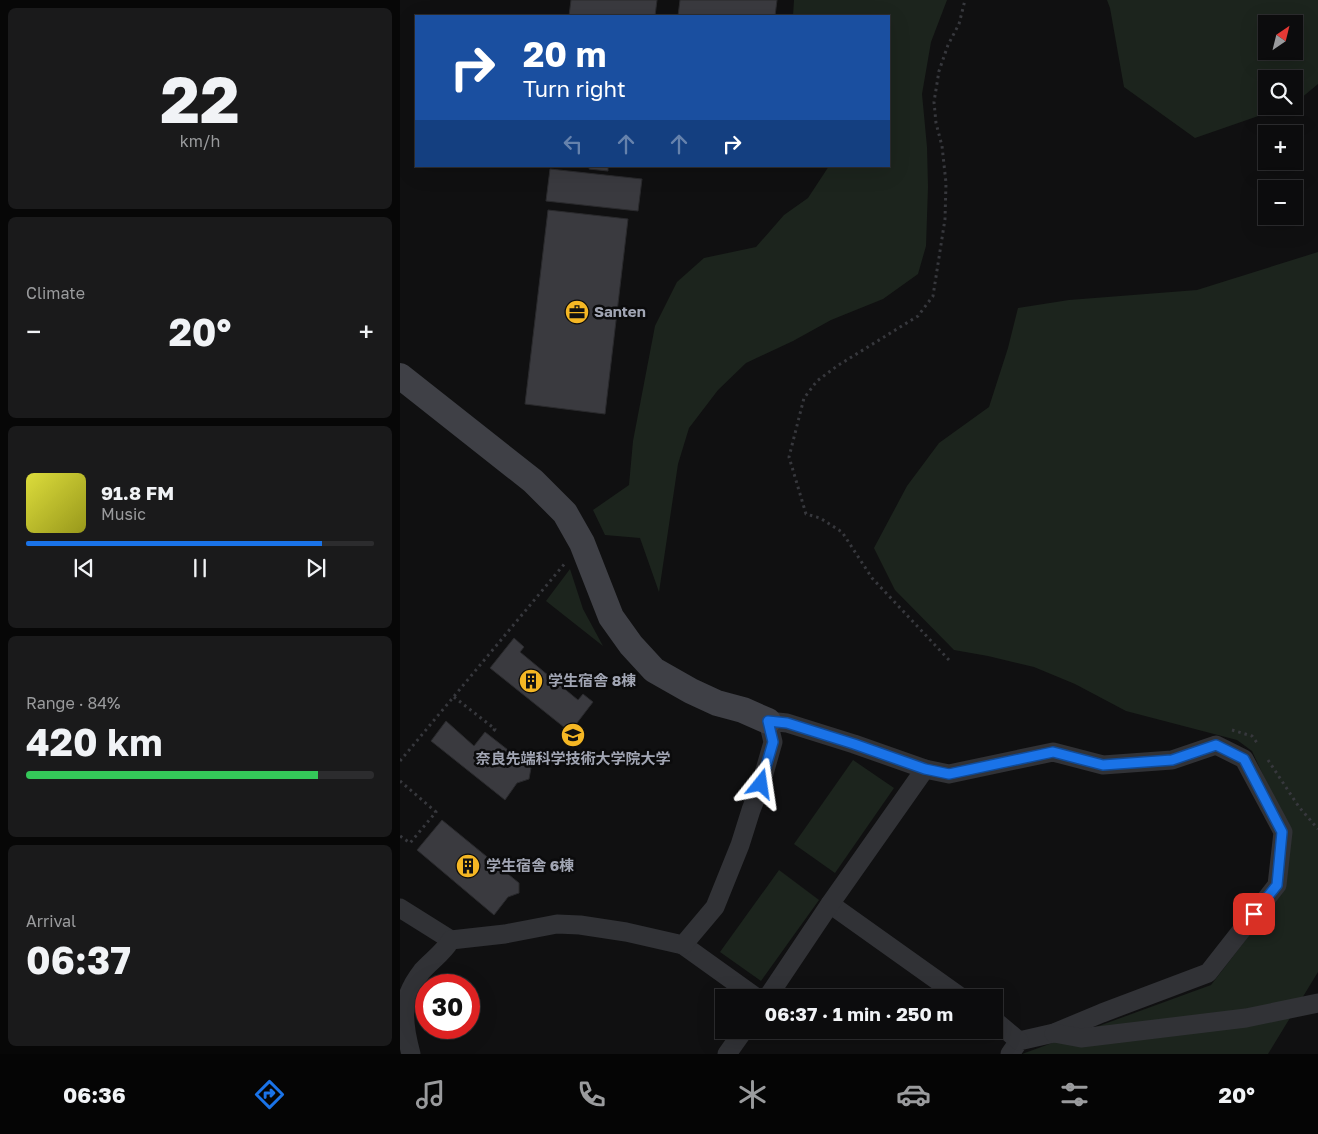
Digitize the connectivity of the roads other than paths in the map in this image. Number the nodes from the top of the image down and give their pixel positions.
1 (400, 376) edge
2 (768, 721) junction
3 (925, 769) junction
4 (830, 904) junction
5 (400, 908) edge
6 (451, 940) junction
7 (683, 945) junction
8 (744, 989) edge
9 (773, 989) edge
10 (949, 989) edge
11 (1318, 1004) edge
12 (1003, 1032) edge
13 (1054, 1033) junction
14 (738, 1039) edge
15 (1015, 1048) edge
16 (411, 1054) edge
17 (727, 1054) edge

1 - 2 street
2 - 3 street
2 - 7 street
3 - 4 street
3 - 13 street
4 - 9 street
4 - 10 street
5 - 6 street
6 - 7 street
6 - 16 street
7 - 8 street
11 - 13 street
12 - 15 street
13 - 15 street
14 - 17 street

